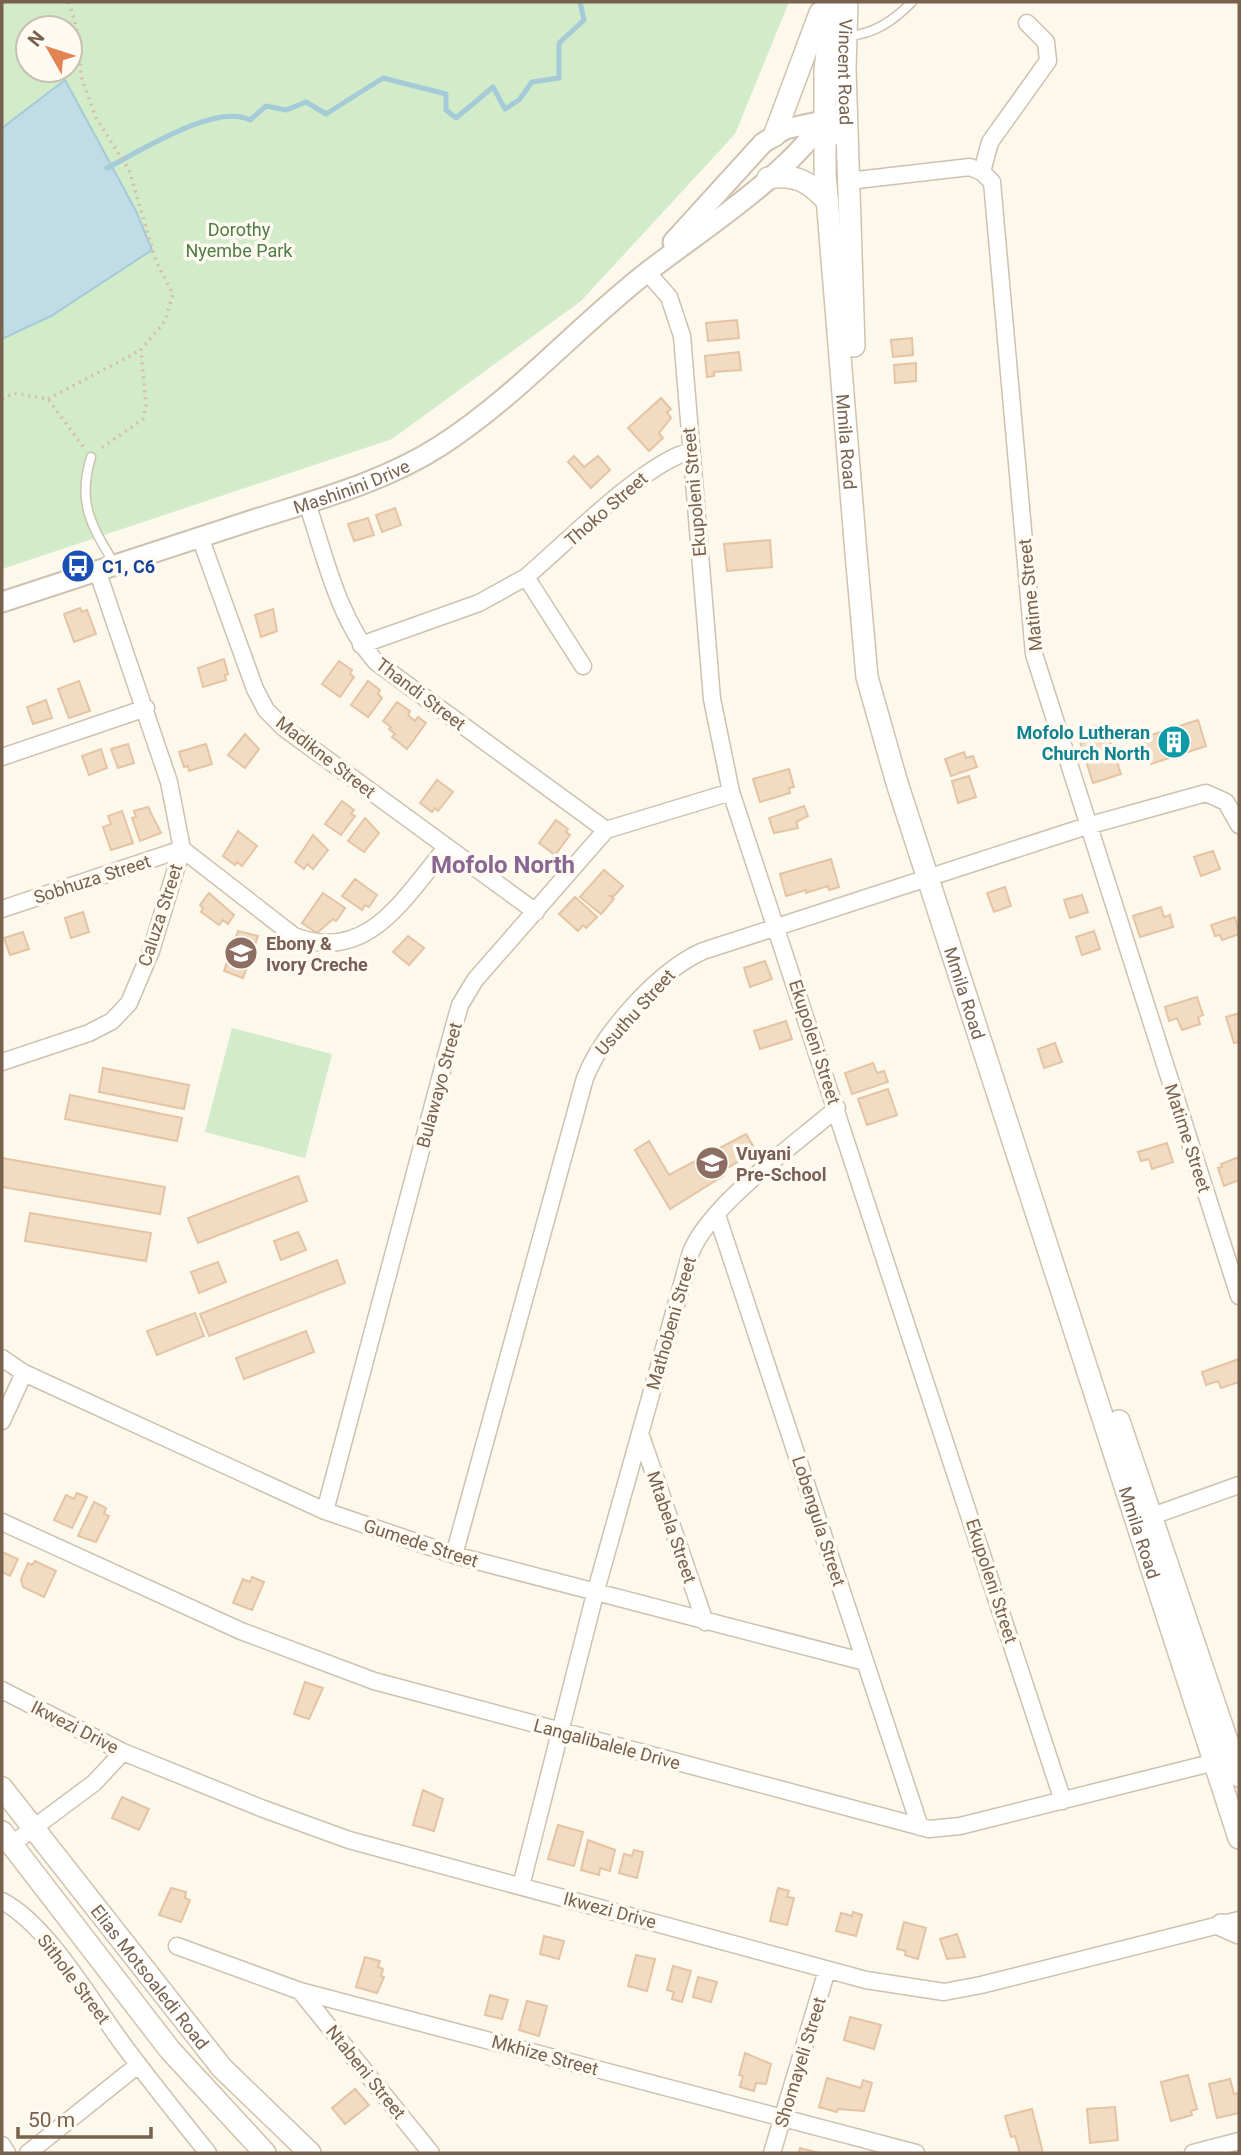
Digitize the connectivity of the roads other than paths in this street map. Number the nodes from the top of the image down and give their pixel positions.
1 (824, 2) edge
2 (912, 2) edge
3 (841, 3) edge
4 (1027, 23) dead end
5 (845, 37) junction
6 (823, 121) junction
7 (774, 136) junction
8 (847, 141) junction
9 (982, 173) junction
10 (768, 178) junction
11 (848, 181) junction
12 (828, 202) junction
13 (647, 272) junction
14 (691, 451) junction
15 (91, 457) road end
16 (307, 503) junction
17 (200, 537) junction
18 (862, 560) junction
19 (106, 567) junction
20 (526, 577) junction
21 (2, 602) edge
22 (361, 645) junction
23 (583, 666) dead end
24 (146, 708) junction
25 (2, 757) edge
26 (731, 792) junction
27 (1087, 825) junction
28 (1239, 825) edge
29 (606, 830) junction
30 (446, 848) junction
31 (182, 849) junction
32 (933, 874) junction
33 (2, 909) edge
34 (536, 912) junction
35 (777, 926) junction
36 (2, 1062) edge
37 (837, 1108) junction
38 (717, 1215) junction
39 (1239, 1296) edge
40 (2, 1357) edge
41 (24, 1373) junction
42 (2, 1421) edge
43 (640, 1433) junction
44 (1239, 1485) edge
45 (325, 1511) junction
46 (1143, 1520) junction
47 (2, 1522) edge
48 (454, 1555) junction
49 (595, 1594) junction
50 (705, 1622) junction
51 (865, 1662) junction
52 (2, 1690) edge
53 (559, 1732) junction
54 (123, 1752) junction
55 (1230, 1765) edge
56 (2, 1788) edge
57 (1063, 1801) junction
58 (35, 1826) junction
59 (920, 1827) junction
60 (7, 1838) edge
61 (1239, 1838) edge
62 (521, 1886) junction
63 (2, 1901) edge
64 (1233, 1926) edge
65 (177, 1946) dead end
66 (828, 1970) junction
67 (300, 1991) junction
68 (138, 2065) junction
69 (783, 2117) junction
70 (1239, 2141) edge
71 (2, 2146) edge
72 (7, 2153) edge
73 (28, 2153) edge
74 (208, 2153) edge
75 (265, 2153) edge
76 (310, 2153) edge
77 (431, 2153) edge
78 (772, 2153) edge
79 (916, 2153) edge
80 (1193, 2153) edge

1 - 7 main road
2 - 5 lane
3 - 5 main road, Vincent Road
3 - 6 main road, Vincent Road
4 - 9 street
5 - 8 main road, Vincent Road
6 - 7 street, Mashinini Drive
6 - 8 street
6 - 10 street, Mashinini Drive
6 - 12 main road, Mmila Road
7 - 13 street, Mashinini Drive
8 - 11 main road, Mmila Road
9 - 11 street
9 - 27 street, Matime Street
10 - 12 main road
10 - 13 street, Mashinini Drive
11 - 18 main road, Mmila Road
12 - 18 main road, Mmila Road
13 - 14 street, Ekupoleni Street
13 - 16 street, Mashinini Drive
14 - 20 street, Thoko Street
14 - 26 street, Ekupoleni Street
15 - 19 lane
16 - 17 street, Mashinini Drive
16 - 22 street, Thandi Street
17 - 19 street, Mashinini Drive
17 - 30 street, Madikne Street
18 - 32 main road, Mmila Road
19 - 21 street, Mashinini Drive
19 - 24 street, Caluza Street
20 - 22 street, Thoko Street
20 - 23 street
22 - 29 street, Thandi Street
24 - 25 street
24 - 31 street, Caluza Street
26 - 29 street
26 - 35 street, Ekupoleni Street
27 - 28 street, Usuthu Street
27 - 32 street, Usuthu Street
27 - 39 street, Matime Street
29 - 34 street, Bulawayo Street
30 - 31 street
30 - 34 street, Madikne Street
31 - 33 street, Sobhuza Street
31 - 36 street, Caluza Street
32 - 35 street, Usuthu Street
32 - 46 main road, Mmila Road
34 - 45 street, Bulawayo Street
35 - 37 street, Ekupoleni Street
35 - 48 street, Usuthu Street
37 - 38 street, Mathobeni Street
37 - 57 street, Ekupoleni Street
38 - 43 street, Mathobeni Street
38 - 51 street, Lobengula Street
40 - 41 street, Gumede Street
41 - 42 street
41 - 45 street, Gumede Street
43 - 49 street, Mathobeni Street
43 - 50 street, Mtabela Street
44 - 46 street
45 - 48 street, Gumede Street
46 - 55 main road, Mmila Road
47 - 53 street, Langalibalele Drive
48 - 49 street, Gumede Street
49 - 50 street, Gumede Street
49 - 53 street, Mathobeni Street
50 - 51 street, Gumede Street
51 - 59 street, Lobengula Street
52 - 54 street, Ikwezi Drive
53 - 59 street, Langalibalele Drive
53 - 62 street, Mathobeni Street
54 - 58 street
54 - 62 street, Ikwezi Drive
55 - 57 street, Langalibalele Drive
55 - 61 main road, Mmila Road
56 - 58 main road, Elias Motsoaledi Road
57 - 59 street, Langalibalele Drive
58 - 60 street
58 - 76 main road, Elias Motsoaledi Road
60 - 75 main road, Elias Motsoaledi Road
62 - 66 street, Ikwezi Drive
63 - 68 street, Sithole Street
64 - 66 street, Ikwezi Drive
65 - 67 street, Mkhize Street
66 - 69 street, Shomayeli Street
67 - 69 street, Mkhize Street
67 - 77 street, Ntabeni Street
68 - 73 street
68 - 74 street, Sithole Street
69 - 78 street, Shomayeli Street
69 - 79 street, Mkhize Street
70 - 80 street
71 - 72 street

